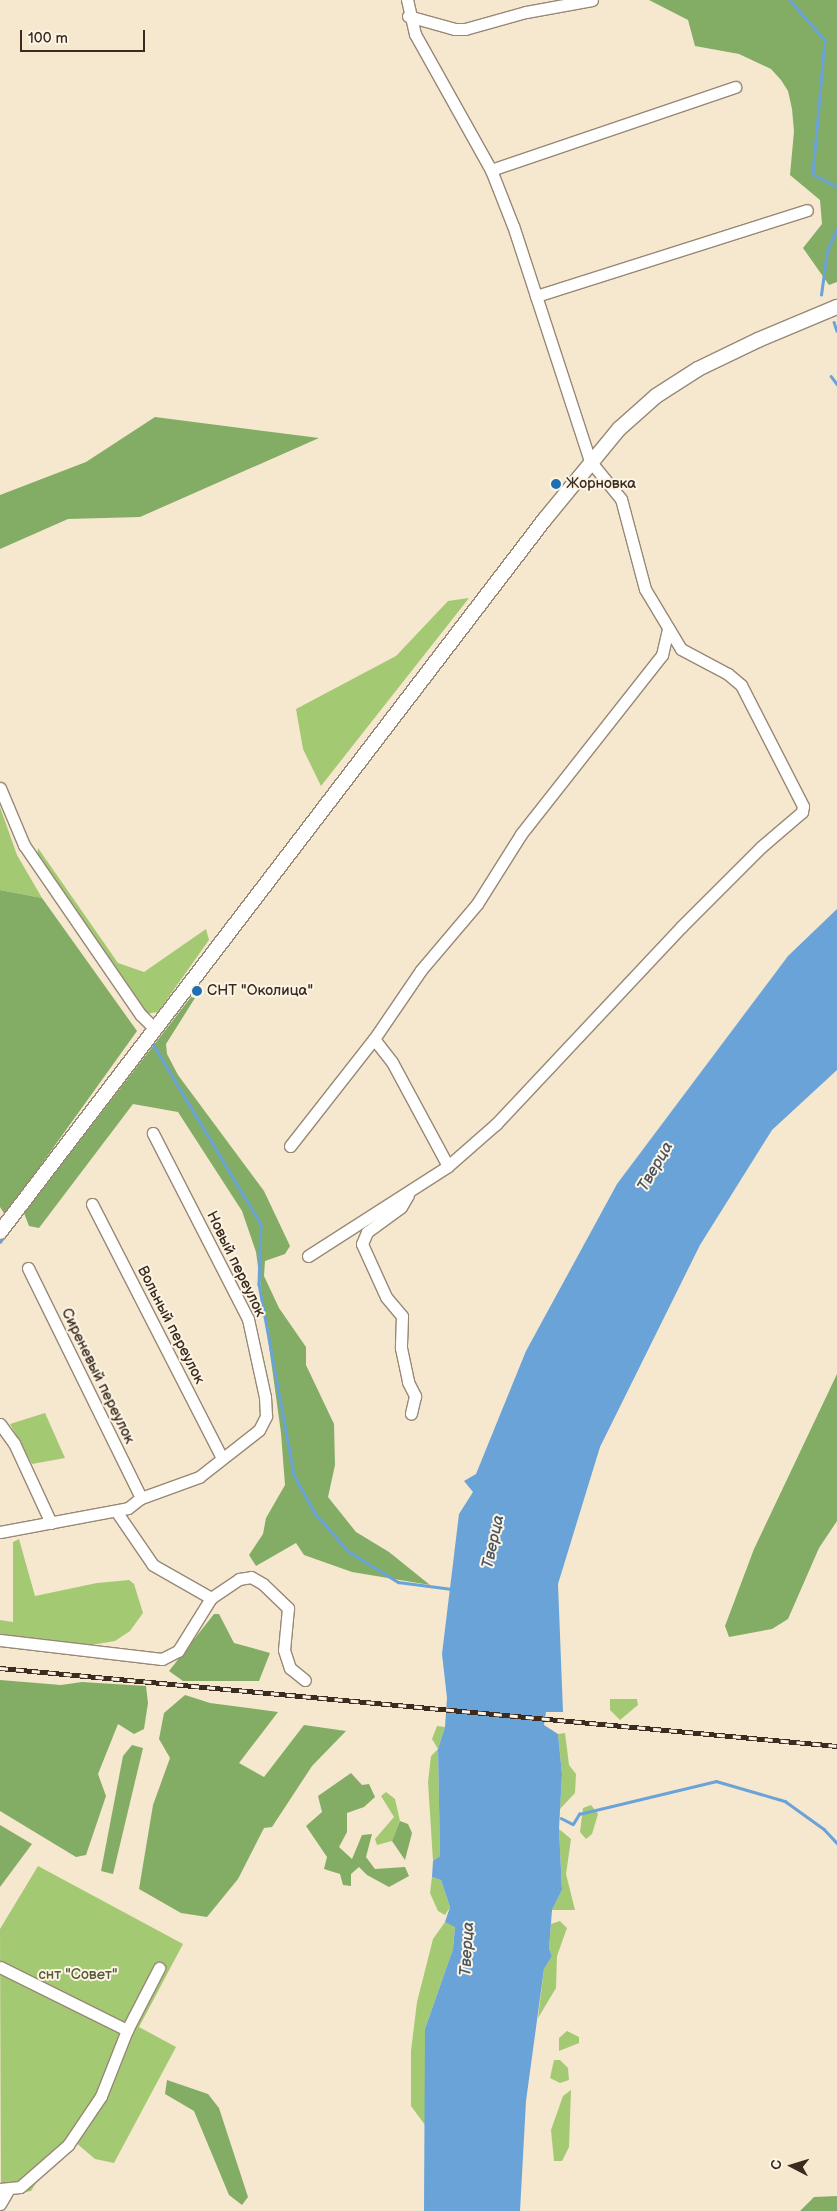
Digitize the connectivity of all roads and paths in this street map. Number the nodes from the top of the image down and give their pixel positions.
1 (407, 0) edge
2 (592, 0) edge
3 (408, 16) junction
4 (734, 88) dead end
5 (491, 170) junction
6 (807, 210) dead end
7 (536, 296) junction
8 (837, 307) edge
9 (590, 461) junction
10 (668, 630) junction
11 (0, 788) edge
12 (155, 1028) junction
13 (374, 1039) junction
14 (154, 1133) dead end
15 (290, 1146) dead end
16 (448, 1166) junction
17 (411, 1191) junction
18 (92, 1204) dead end
19 (0, 1232) edge
20 (308, 1256) dead end
21 (28, 1268) dead end
22 (411, 1414) dead end
23 (0, 1424) edge
24 (222, 1458) junction
25 (141, 1498) junction
26 (116, 1511) junction
27 (50, 1523) junction
28 (0, 1532) edge
29 (211, 1598) junction
30 (0, 1640) edge
31 (305, 1680) dead end
32 (0, 1967) edge
33 (159, 1968) dead end
34 (128, 2030) junction
35 (4, 2190) edge
36 (0, 2204) edge

1 - 3 street
2 - 3 street
3 - 5 street
4 - 5 street
5 - 7 street
6 - 7 street
7 - 9 street
8 - 9 main road
9 - 10 street
9 - 12 main road
10 - 13 street
10 - 16 street
11 - 12 street
12 - 19 main road
13 - 15 street
13 - 16 street
14 - 24 street, Новый переулок
16 - 17 street
17 - 20 street
17 - 22 street
18 - 24 street, Вольный переулок
21 - 25 street, Сиреневый переулок
23 - 27 street
24 - 25 street
25 - 26 street
26 - 27 street
26 - 29 street
27 - 28 street
29 - 30 street
29 - 31 street
32 - 34 street
33 - 34 street
34 - 35 street
35 - 36 street

